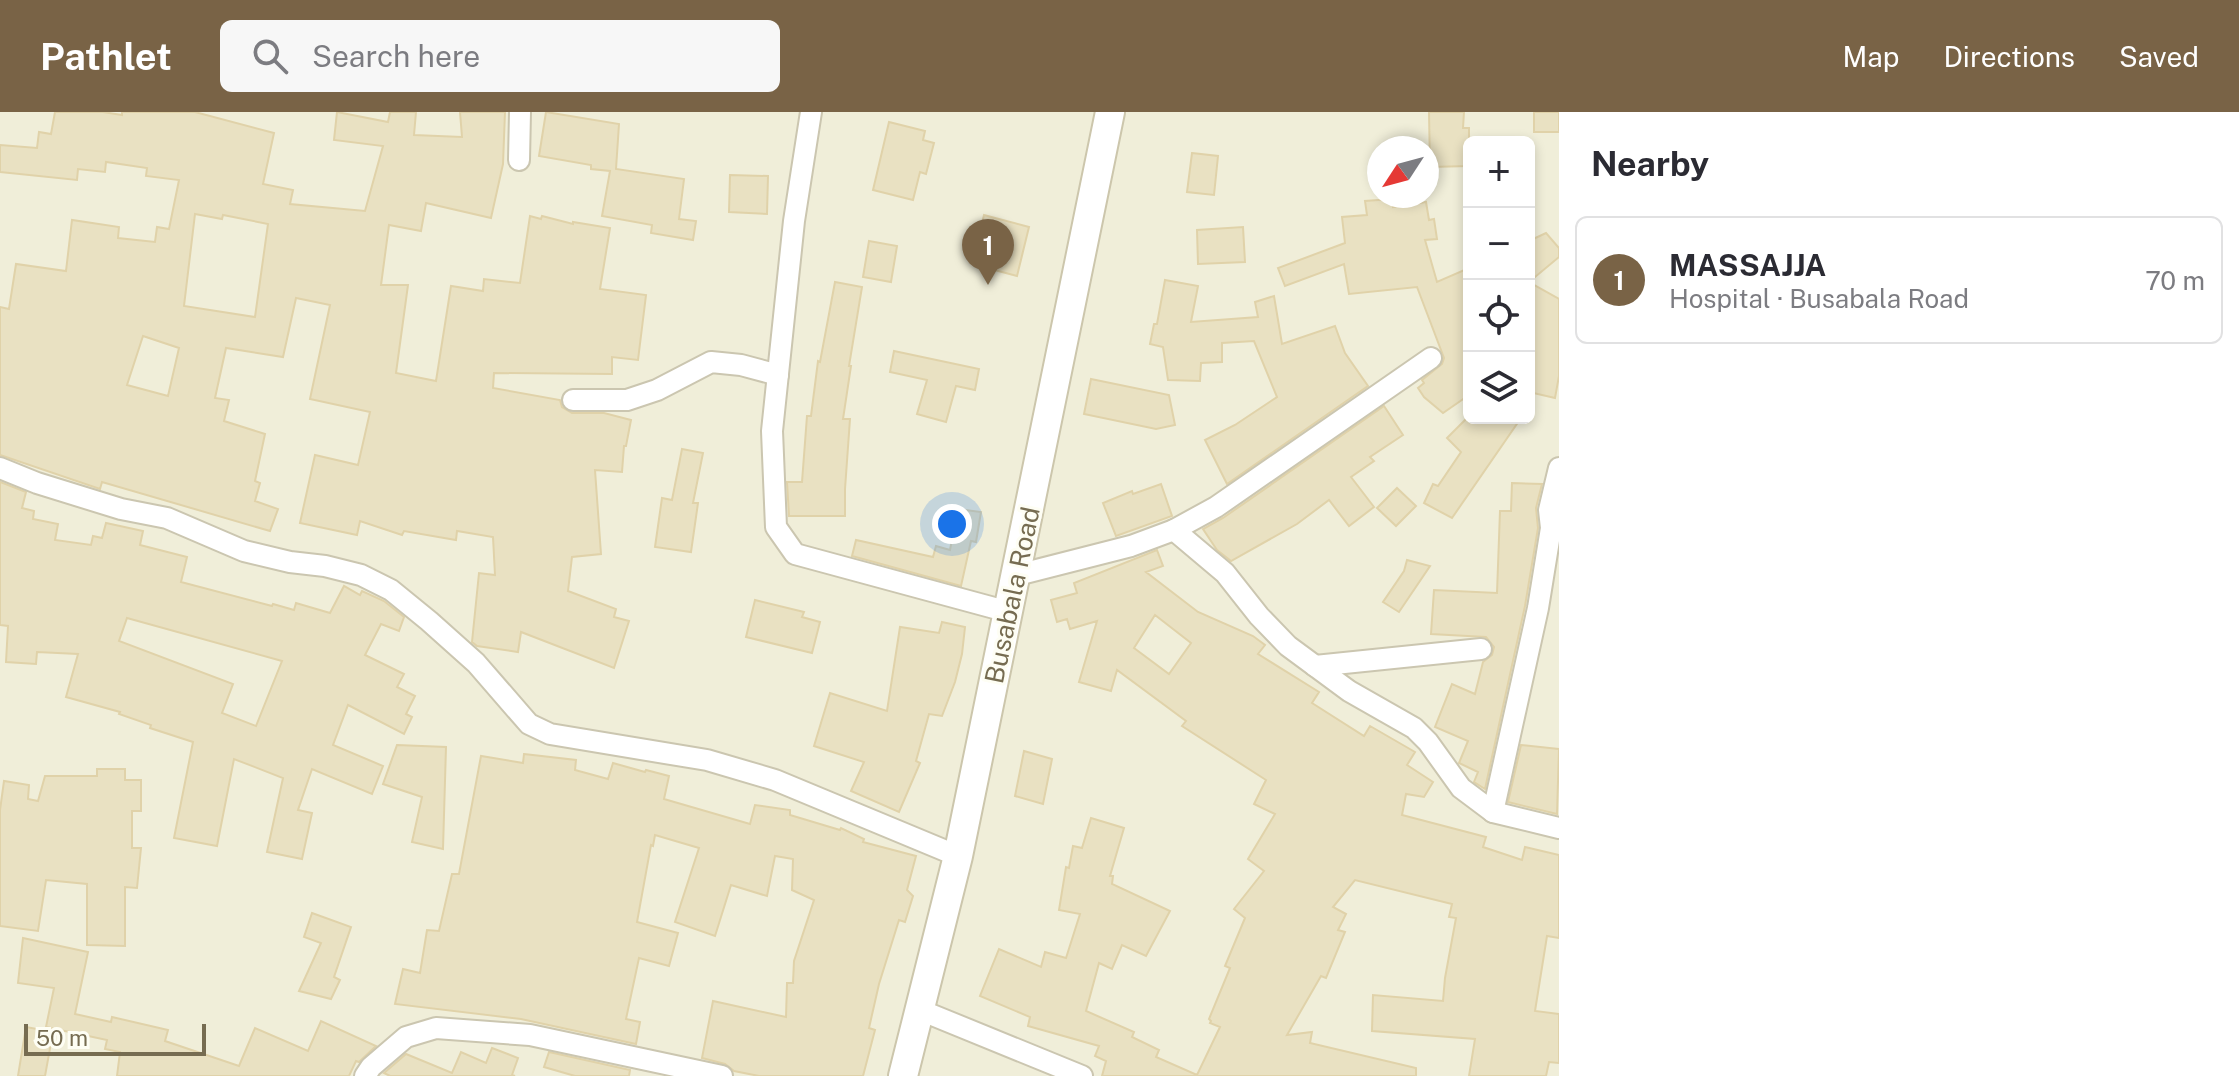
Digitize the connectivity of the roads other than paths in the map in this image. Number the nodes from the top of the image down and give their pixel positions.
1 (520, 112) edge
2 (811, 112) edge
3 (1110, 112) edge
4 (519, 160) dead end
5 (1431, 358) dead end
6 (778, 375) junction
7 (573, 400) dead end
8 (0, 468) edge
9 (1559, 468) edge
10 (1174, 530) junction
11 (1017, 575) junction
12 (1009, 612) junction
13 (1481, 649) dead end
14 (1315, 666) junction
15 (1493, 812) junction
16 (1559, 828) edge
17 (958, 856) junction
18 (920, 1010) junction
19 (365, 1076) edge
20 (722, 1076) edge
21 (903, 1076) edge
22 (1082, 1076) edge

1 - 4 street
2 - 6 street
3 - 11 street, Busabala Road
5 - 10 street
6 - 7 street
6 - 12 street
8 - 17 street
9 - 15 street
10 - 11 street
10 - 14 street
11 - 12 street, Busabala Road
12 - 17 street, Busabala Road
13 - 14 street
14 - 15 street
15 - 16 street
17 - 18 street, Busabala Road
18 - 21 street, Busabala Road
18 - 22 street
19 - 20 street

